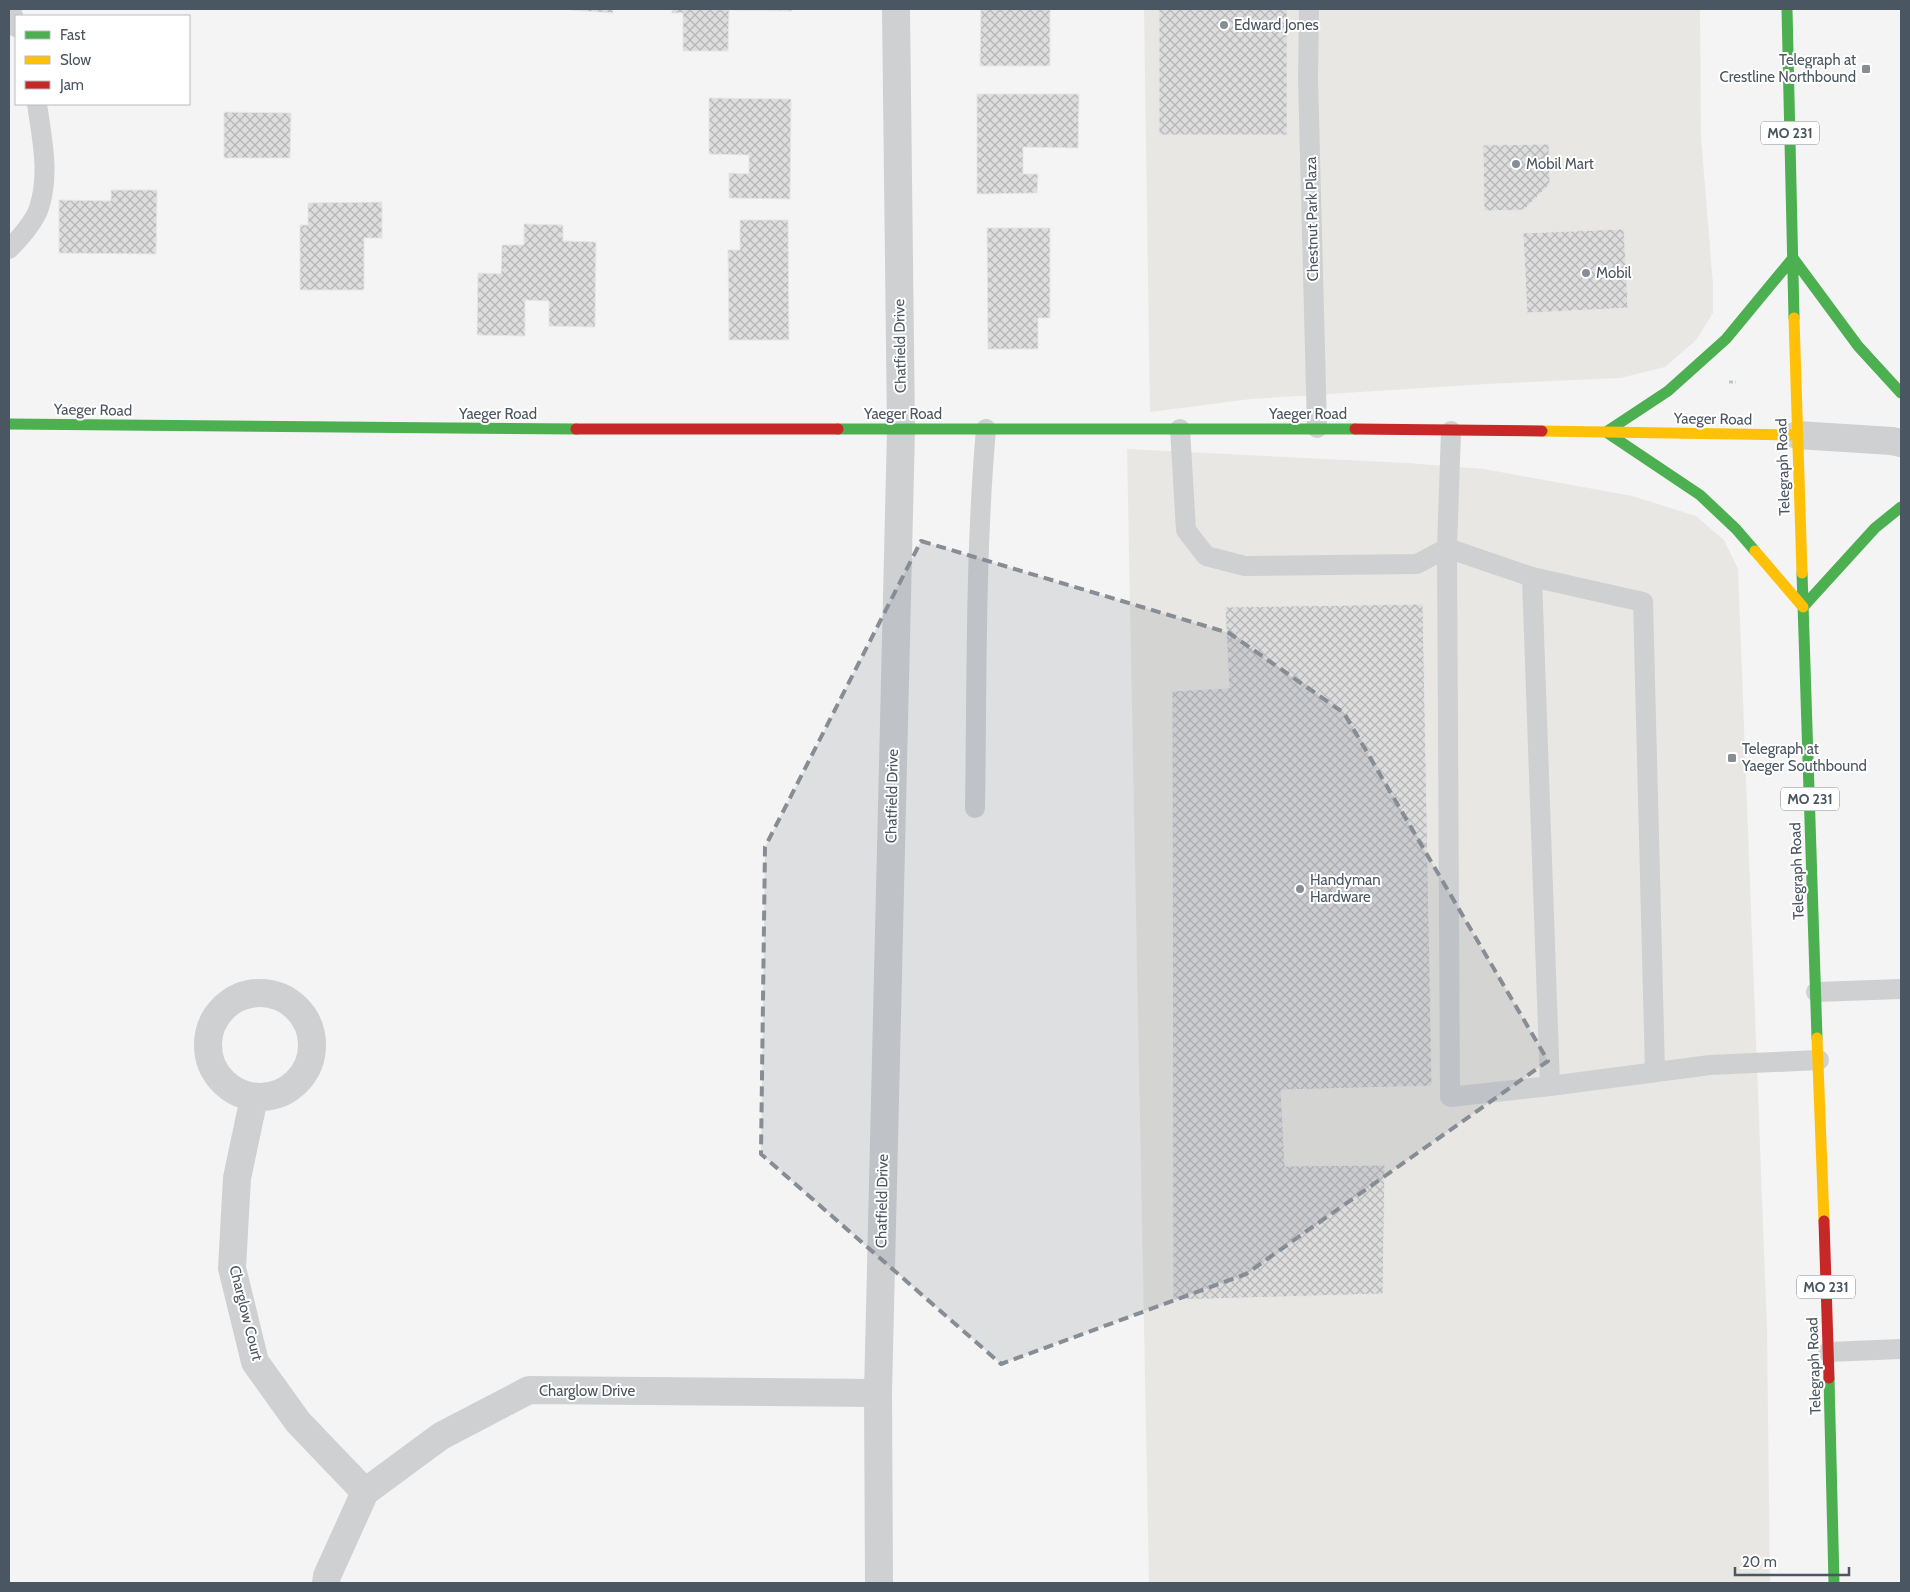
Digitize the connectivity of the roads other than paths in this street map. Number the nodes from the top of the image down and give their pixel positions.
1 (11, 9) edge
2 (896, 9) edge
3 (1309, 9) edge
4 (1787, 9) edge
5 (15, 23) edge
6 (37, 105) edge
7 (9, 249) edge
8 (1793, 258) junction
9 (1901, 393) edge
10 (9, 424) edge
11 (986, 428) junction
12 (1317, 428) junction
13 (901, 429) junction
14 (1180, 429) junction
15 (1451, 431) junction
16 (1606, 432) junction
17 (1797, 435) junction
18 (1901, 444) edge
19 (1901, 508) edge
20 (1447, 548) junction
21 (1532, 577) junction
22 (1803, 607) junction
23 (975, 808) dead end
24 (1901, 989) edge
25 (1816, 992) junction
26 (1819, 1060) junction
27 (1655, 1072) junction
28 (1550, 1086) junction
29 (254, 1098) dead end
30 (1901, 1348) edge
31 (1828, 1352) junction
32 (878, 1393) junction
33 (365, 1492) junction
34 (326, 1583) edge
35 (879, 1583) edge
36 (1834, 1583) edge

1 - 5 lane
2 - 13 street, Chatfield Drive
3 - 12 lane, Chestnut Park Plaza
4 - 8 main road, Telegraph Road / MO 231
6 - 7 lane
8 - 9 main road
8 - 16 main road
8 - 17 main road, Telegraph Road / MO 231
10 - 13 main road, Yaeger Road
11 - 13 main road, Yaeger Road
11 - 14 main road, Yaeger Road
11 - 23 lane
12 - 14 main road, Yaeger Road
12 - 15 main road, Yaeger Road
13 - 32 street, Chatfield Drive
14 - 20 lane
15 - 16 main road, Yaeger Road
15 - 20 lane
16 - 17 main road, Yaeger Road
16 - 22 main road
17 - 18 street
17 - 22 main road, Telegraph Road / MO 231
19 - 22 main road
20 - 21 lane
20 - 28 lane
21 - 27 lane
21 - 28 lane
22 - 25 main road, Telegraph Road / MO 231
24 - 25 lane
25 - 26 main road, Telegraph Road / MO 231
26 - 27 lane
26 - 31 main road, Telegraph Road / MO 231
27 - 28 lane
29 - 33 street, Charglow Court
30 - 31 lane
31 - 36 main road, Telegraph Road / MO 231
32 - 33 street, Charglow Drive
32 - 35 street, Chatfield Drive
33 - 34 street, Charglow Drive

